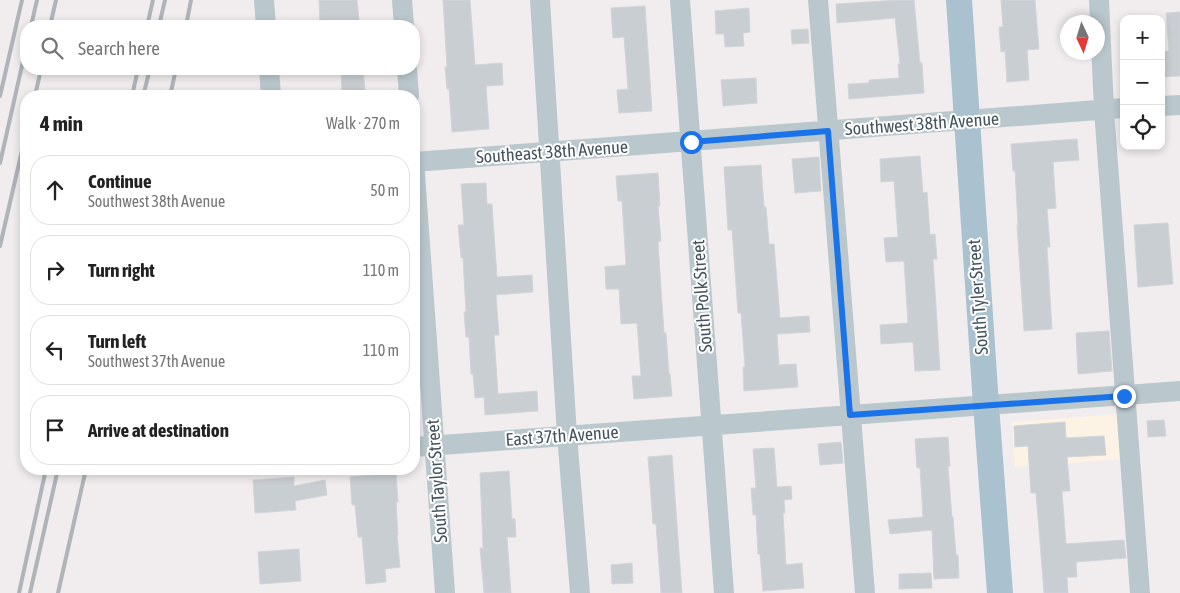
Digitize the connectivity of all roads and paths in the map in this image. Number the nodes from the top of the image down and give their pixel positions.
1 (264, 0) edge
2 (402, 0) edge
3 (540, 0) edge
4 (680, 0) edge
5 (818, 0) edge
6 (959, 0) edge
7 (1099, 0) edge
8 (266, 20) edge
9 (404, 20) edge
10 (269, 75) edge
11 (407, 75) edge
12 (271, 90) edge
13 (409, 90) edge
14 (1180, 104) edge
15 (1165, 106) edge
16 (1120, 108) edge
17 (1104, 110) junction
18 (966, 120) junction
19 (828, 131) junction
20 (691, 142) junction
21 (550, 152) junction
22 (420, 162) edge
23 (420, 247) edge
24 (1180, 392) edge
25 (1124, 396) junction
26 (986, 405) junction
27 (850, 415) junction
28 (711, 426) junction
29 (568, 435) junction
30 (434, 446) junction
31 (420, 447) edge
32 (445, 593) edge
33 (580, 593) edge
34 (724, 593) edge
35 (865, 593) edge
36 (1000, 593) edge
37 (1140, 593) edge

1 - 8 street
2 - 9 street
3 - 21 street
4 - 20 street, South Polk Street
5 - 19 street
6 - 18 main road, South Tyler Street
7 - 17 street
10 - 12 street
11 - 13 street
14 - 15 street
16 - 17 street, Southwest 38th Avenue
17 - 18 street, Southwest 38th Avenue
17 - 25 street
18 - 19 street, Southwest 38th Avenue
18 - 26 main road, South Tyler Street
19 - 20 street, Southwest 38th Avenue
19 - 27 street
20 - 21 street, Southeast 38th Avenue
20 - 28 street, South Polk Street
21 - 22 street, Southeast 38th Avenue
21 - 29 street
23 - 30 street, South Taylor Street
24 - 25 street, East 37th Avenue
25 - 26 street, East 37th Avenue
25 - 37 street
26 - 27 street, East 37th Avenue
26 - 36 main road, South Tyler Street
27 - 28 street, East 37th Avenue
27 - 35 street
28 - 29 street, East 37th Avenue
28 - 34 street, South Polk Street
29 - 30 street, East 37th Avenue
29 - 33 street
30 - 31 street, East 37th Avenue
30 - 32 street, South Taylor Street

